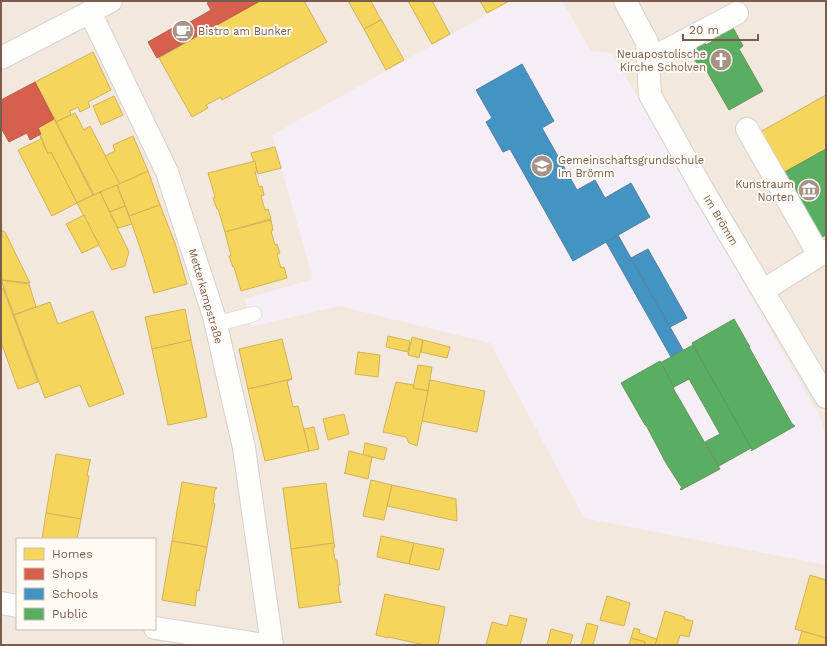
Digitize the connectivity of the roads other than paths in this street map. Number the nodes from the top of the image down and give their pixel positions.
1 (111, 1) edge
2 (625, 1) edge
3 (90, 12) junction
4 (737, 13) dead end
5 (1, 58) edge
6 (648, 60) junction
7 (747, 129) dead end
8 (822, 253) edge
9 (764, 290) junction
10 (254, 314) dead end
11 (216, 324) junction
12 (826, 397) edge
13 (1, 604) edge
14 (16, 606) edge
15 (156, 628) edge
16 (265, 645) edge
17 (272, 645) edge

1 - 3 street
2 - 6 street, Im Brömm
3 - 5 street
3 - 11 street, Metterkampstraße
4 - 6 street
6 - 9 street, Im Brömm
7 - 8 street
8 - 9 street
9 - 12 street, Im Brömm
10 - 11 lane
11 - 17 street, Metterkampstraße
13 - 14 street
15 - 16 street

